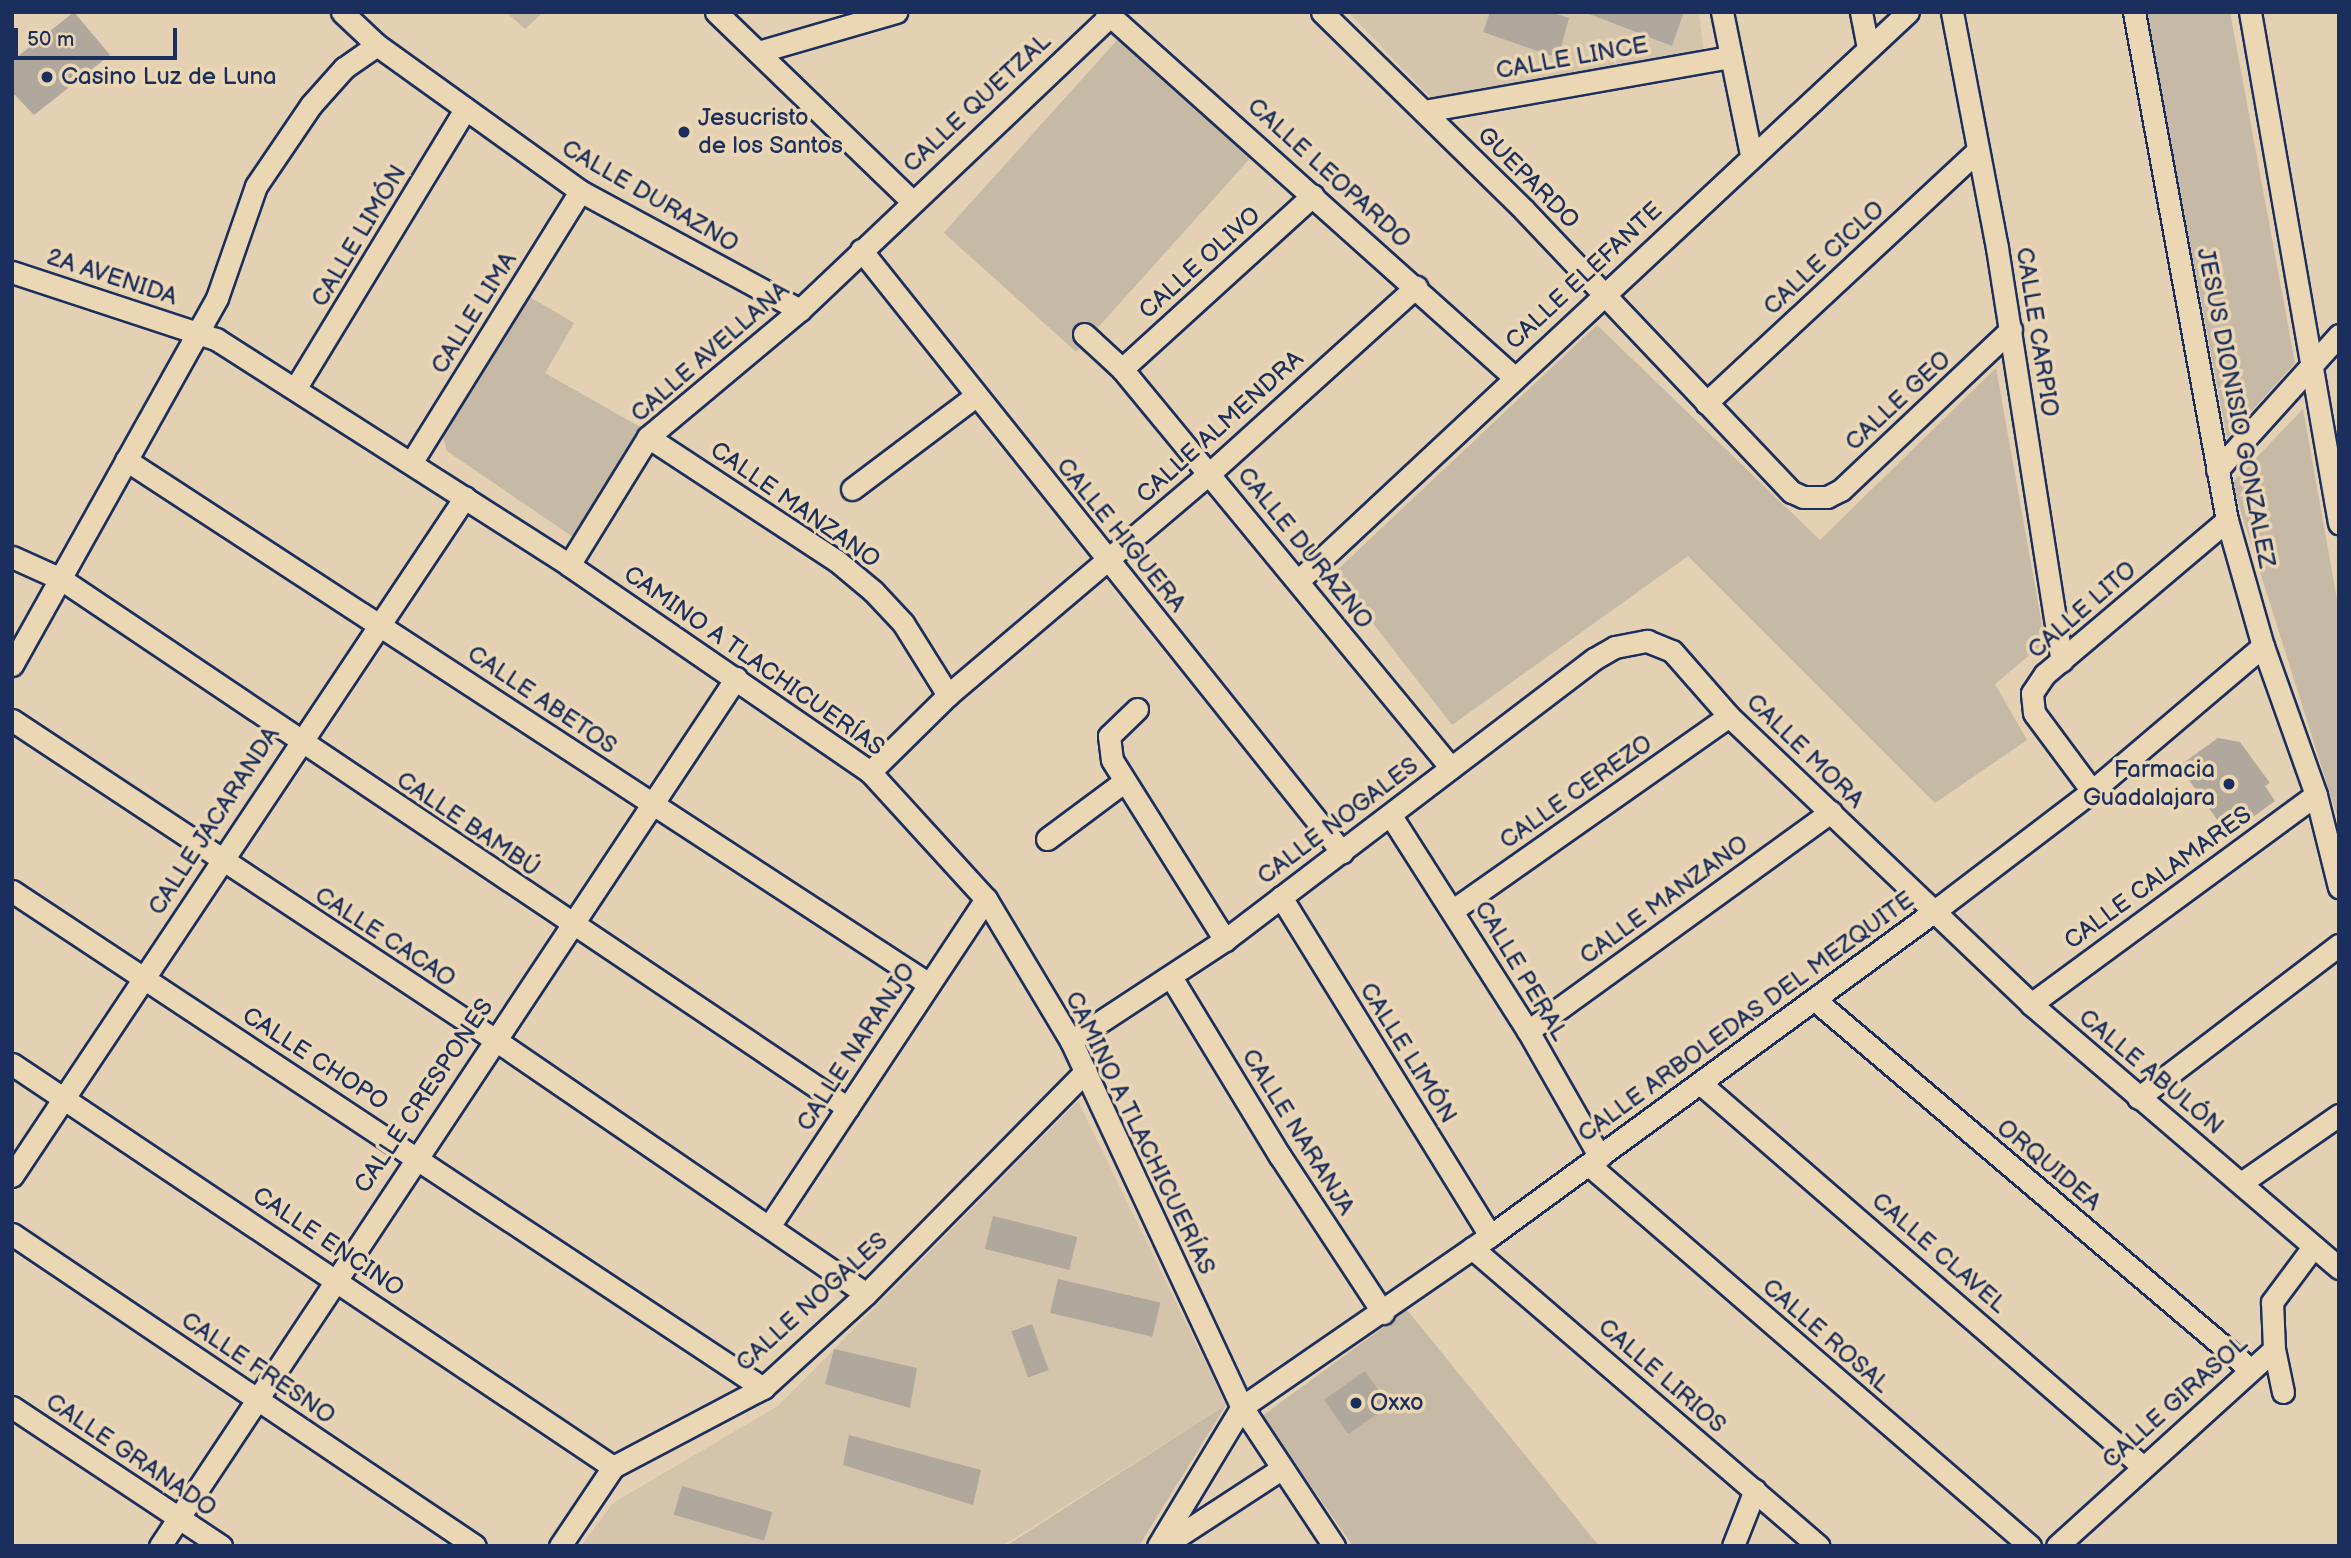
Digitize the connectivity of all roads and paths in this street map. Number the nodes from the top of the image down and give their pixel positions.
1 (342, 12) edge
2 (716, 12) edge
3 (896, 12) edge
4 (1322, 12) edge
5 (1722, 12) edge
6 (1861, 12) edge
7 (1908, 12) edge
8 (1952, 12) edge
9 (2134, 12) edge
10 (2250, 12) edge
11 (1108, 14) edge
12 (377, 45) junction
13 (1868, 47) junction
14 (758, 52) junction
15 (1730, 57) junction
16 (465, 109) junction
17 (1424, 111) junction
18 (1977, 151) junction
19 (1751, 155) junction
20 (580, 191) junction
21 (1313, 195) junction
22 (911, 200) junction
23 (861, 250) junction
24 (12, 272) edge
25 (1416, 287) junction
26 (1606, 294) junction
27 (800, 310) junction
28 (2011, 329) junction
29 (196, 332) junction
30 (1084, 334) dead end
31 (2339, 335) edge
32 (2312, 366) junction
33 (1122, 369) junction
34 (1514, 377) junction
35 (295, 388) junction
36 (974, 397) junction
37 (1706, 403) junction
38 (648, 437) junction
39 (126, 460) junction
40 (411, 463) junction
41 (2217, 470) junction
42 (1210, 473) junction
43 (852, 489) dead end
44 (464, 497) junction
45 (1814, 499) joint
46 (2227, 520) junction
47 (2339, 523) edge
48 (12, 557) edge
49 (1110, 560) junction
50 (569, 565) junction
51 (61, 579) junction
52 (1298, 581) junction
53 (378, 622) junction
54 (1635, 641) joint
55 (2263, 646) junction
56 (2062, 661) junction
57 (12, 665) edge
58 (736, 678) junction
59 (948, 695) junction
60 (1137, 709) dead end
61 (1729, 716) junction
62 (12, 720) edge
63 (298, 741) junction
64 (1451, 768) junction
65 (870, 772) junction
66 (1122, 783) junction
67 (2092, 791) junction
68 (2316, 795) junction
69 (650, 804) junction
70 (1831, 812) junction
71 (1391, 816) junction
72 (1047, 839) dead end
73 (1342, 852) junction
74 (220, 861) junction
75 (2339, 887) edge
76 (12, 891) edge
77 (1281, 897) junction
78 (986, 899) junction
79 (1454, 910) junction
80 (1932, 914) junction
81 (571, 925) junction
82 (1225, 940) junction
83 (2339, 945) edge
84 (1171, 977) junction
85 (142, 978) junction
86 (929, 984) junction
87 (1815, 1000) junction
88 (2031, 1004) junction
89 (1528, 1031) junction
90 (494, 1039) junction
91 (1071, 1041) junction
92 (12, 1064) edge
93 (1086, 1071) junction
94 (1700, 1083) junction
95 (2138, 1098) junction
96 (65, 1099) junction
97 (848, 1108) junction
98 (2339, 1115) edge
99 (415, 1155) junction
100 (1595, 1161) junction
101 (12, 1176) edge
102 (2241, 1183) junction
103 (770, 1225) junction
104 (12, 1234) edge
105 (1490, 1236) junction
106 (2313, 1247) junction
107 (1472, 1248) junction
108 (2339, 1268) edge
109 (335, 1277) junction
110 (866, 1294) junction
111 (1383, 1312) junction
112 (2274, 1349) junction
113 (2250, 1369) junction
114 (763, 1388) junction
115 (2283, 1392) dead end
116 (256, 1400) junction
117 (12, 1407) edge
118 (1242, 1407) junction
119 (2142, 1466) junction
120 (613, 1468) junction
121 (1281, 1469) junction
122 (1755, 1490) junction
123 (178, 1517) junction
124 (160, 1546) edge
125 (221, 1546) edge
126 (475, 1546) edge
127 (560, 1546) edge
128 (1161, 1546) edge
129 (1334, 1546) edge
130 (1732, 1546) edge
131 (1818, 1546) edge
132 (2030, 1546) edge
133 (2057, 1546) edge

1 - 12 street, CALLE DURAZNO
2 - 14 street
3 - 14 street
4 - 17 street, GUEPARDO
5 - 15 street
6 - 13 street
7 - 13 street, CALLE ELEFANTE
8 - 18 street, CALLE CARPIO
9 - 41 street, JESUS DIONISIO GONZALEZ
10 - 32 street
11 - 21 street, CALLE LEOPARDO
11 - 22 street, CALLE QUETZAL
12 - 16 street, CALLE DURAZNO
12 - 29 street
13 - 19 street, CALLE ELEFANTE
14 - 22 street
15 - 17 street, CALLE LINCE
15 - 19 street
16 - 20 street, CALLE DURAZNO
16 - 35 street, CALLE LIMÓN
17 - 26 street, GUEPARDO
18 - 28 street, CALLE CARPIO
18 - 37 street, CALLE CICLO
19 - 26 street, CALLE ELEFANTE
20 - 27 street, CALLE DURAZNO
20 - 40 street, CALLE LIMA
21 - 25 street, CALLE LEOPARDO
21 - 33 street, CALLE OLIVO
22 - 23 street, CALLE AVELLANA
23 - 27 street, CALLE AVELLANA
23 - 36 street, CALLE HIGUERA
24 - 29 street, 2A AVENIDA
25 - 34 street, CALLE LEOPARDO
25 - 42 street, CALLE ALMENDRA
26 - 34 street, CALLE ELEFANTE
26 - 37 street, GUEPARDO
27 - 38 street, CALLE AVELLANA
28 - 45 street, CALLE GEO
28 - 56 street, CALLE CARPIO
29 - 35 street, CAMINO A TLACHICUERÍAS
29 - 39 street
30 - 33 street, CALLE DURAZNO
31 - 32 street
32 - 41 street
32 - 47 street
33 - 42 street, CALLE DURAZNO
34 - 52 street, CALLE ELEFANTE
35 - 40 street, CAMINO A TLACHICUERÍAS
36 - 43 street
36 - 49 street, CALLE HIGUERA
37 - 45 street, GUEPARDO
38 - 50 street, CALLE AVELLANA
38 - 59 street, CALLE MANZANO
39 - 51 street
39 - 53 street, CALLE ABETOS
40 - 44 street, CAMINO A TLACHICUERÍAS
41 - 46 street, JESUS DIONISIO GONZALEZ
42 - 49 street, CALLE ALMENDRA
42 - 52 street, CALLE DURAZNO
44 - 50 street, CAMINO A TLACHICUERÍAS
44 - 53 street, CALLE JACARANDA
46 - 55 street, JESUS DIONISIO GONZALEZ
46 - 56 street, CALLE LITO
48 - 51 street, CALLE BAMBÚ
49 - 59 street, CALLE ALMENDRA
49 - 73 street, CALLE HIGUERA
50 - 58 street, CAMINO A TLACHICUERÍAS
51 - 57 street
51 - 63 street, CALLE BAMBÚ
52 - 64 street, CALLE DURAZNO
53 - 63 street, CALLE JACARANDA
53 - 69 street, CALLE ABETOS
54 - 61 street, CALLE MORA
54 - 64 street, CALLE NOGALES
55 - 67 street, CALLE ARBOLEDAS DEL MEZQUITE
55 - 68 street, JESUS DIONISIO GONZALEZ
56 - 67 street, CALLE LITO
58 - 65 street, CAMINO A TLACHICUERÍAS
58 - 69 street, CALLE CRESPONES
59 - 65 street, CALLE ALMENDRA
60 - 66 street
61 - 70 street, CALLE MORA
61 - 79 street, CALLE CEREZO
62 - 74 street, CALLE CACAO
63 - 74 street, CALLE JACARANDA
63 - 81 street, CALLE BAMBÚ
64 - 71 street, CALLE NOGALES
65 - 78 street, CAMINO A TLACHICUERÍAS
66 - 72 street
66 - 82 street
67 - 80 street, CALLE ARBOLEDAS DEL MEZQUITE
68 - 75 street, JESUS DIONISIO GONZALEZ
68 - 88 street, CALLE CALAMARES
69 - 81 street, CALLE CRESPONES
69 - 86 street, CALLE ABETOS
70 - 80 street, CALLE MORA
70 - 89 street, CALLE MANZANO
71 - 73 street, CALLE NOGALES
71 - 79 street, CALLE PERAL
73 - 77 street, CALLE NOGALES
74 - 85 street, CALLE JACARANDA
74 - 90 street, CALLE CACAO
76 - 85 street, CALLE CHOPO
77 - 82 street, CALLE NOGALES
77 - 105 street, CALLE LIMÓN
78 - 86 street, CALLE NARANJO
78 - 91 street, CAMINO A TLACHICUERÍAS
79 - 89 street, CALLE PERAL
80 - 87 street, CALLE ARBOLEDAS DEL MEZQUITE
80 - 88 street, CALLE ABULÓN
81 - 90 street, CALLE CRESPONES
81 - 97 street, CALLE BAMBÚ
82 - 84 street, CALLE NOGALES
83 - 95 street
84 - 91 street, CALLE NOGALES
84 - 111 street, CALLE NARANJA
85 - 96 street, CALLE JACARANDA
85 - 99 street, CALLE CHOPO
86 - 97 street, CALLE NARANJO
87 - 94 street, CALLE ARBOLEDAS DEL MEZQUITE
87 - 113 street, ORQUIDEA
88 - 95 street, CALLE ABULÓN
89 - 100 street, CALLE PERAL
90 - 99 street, CALLE CRESPONES
90 - 103 street, CALLE CACAO
91 - 93 street, CAMINO A TLACHICUERÍAS
92 - 96 street, CALLE ENCINO
93 - 110 street, CALLE NOGALES
93 - 118 street, CAMINO A TLACHICUERÍAS
94 - 100 street, CALLE ARBOLEDAS DEL MEZQUITE
94 - 119 street, CALLE CLAVEL
95 - 102 street, CALLE ABULÓN
96 - 101 street, CALLE JACARANDA
96 - 109 street, CALLE ENCINO
97 - 103 street, CALLE NARANJO
98 - 102 street
99 - 109 street, CALLE CRESPONES
99 - 114 street, CALLE CHOPO
100 - 105 street, CALLE ARBOLEDAS DEL MEZQUITE
100 - 132 street, CALLE ROSAL
102 - 106 street, CALLE ABULÓN
103 - 110 street, CALLE CACAO
104 - 116 street, CALLE FRESNO
105 - 107 street, CALLE ARBOLEDAS DEL MEZQUITE
106 - 108 street, CALLE ABULÓN
106 - 112 street, CALLE GIRASOL
107 - 111 street, CALLE ARBOLEDAS DEL MEZQUITE
107 - 122 street, CALLE LIRIOS
109 - 116 street, CALLE CRESPONES
109 - 120 street, CALLE ENCINO
110 - 114 street, CALLE NOGALES
111 - 118 street, CALLE ARBOLEDAS DEL MEZQUITE
112 - 113 street, CALLE GIRASOL
112 - 115 street
113 - 119 street, CALLE GIRASOL
114 - 120 street, CALLE NOGALES
116 - 123 street, CALLE CRESPONES
116 - 126 street, CALLE FRESNO
117 - 123 street, CALLE GRANADO
118 - 121 street, CAMINO A TLACHICUERÍAS
118 - 128 street
119 - 133 street, CALLE GIRASOL
120 - 127 street, CALLE NOGALES
121 - 128 street
121 - 129 street, CAMINO A TLACHICUERÍAS
122 - 130 street
122 - 131 street, CALLE LIRIOS
123 - 124 street, CALLE CRESPONES
123 - 125 street, CALLE GRANADO

